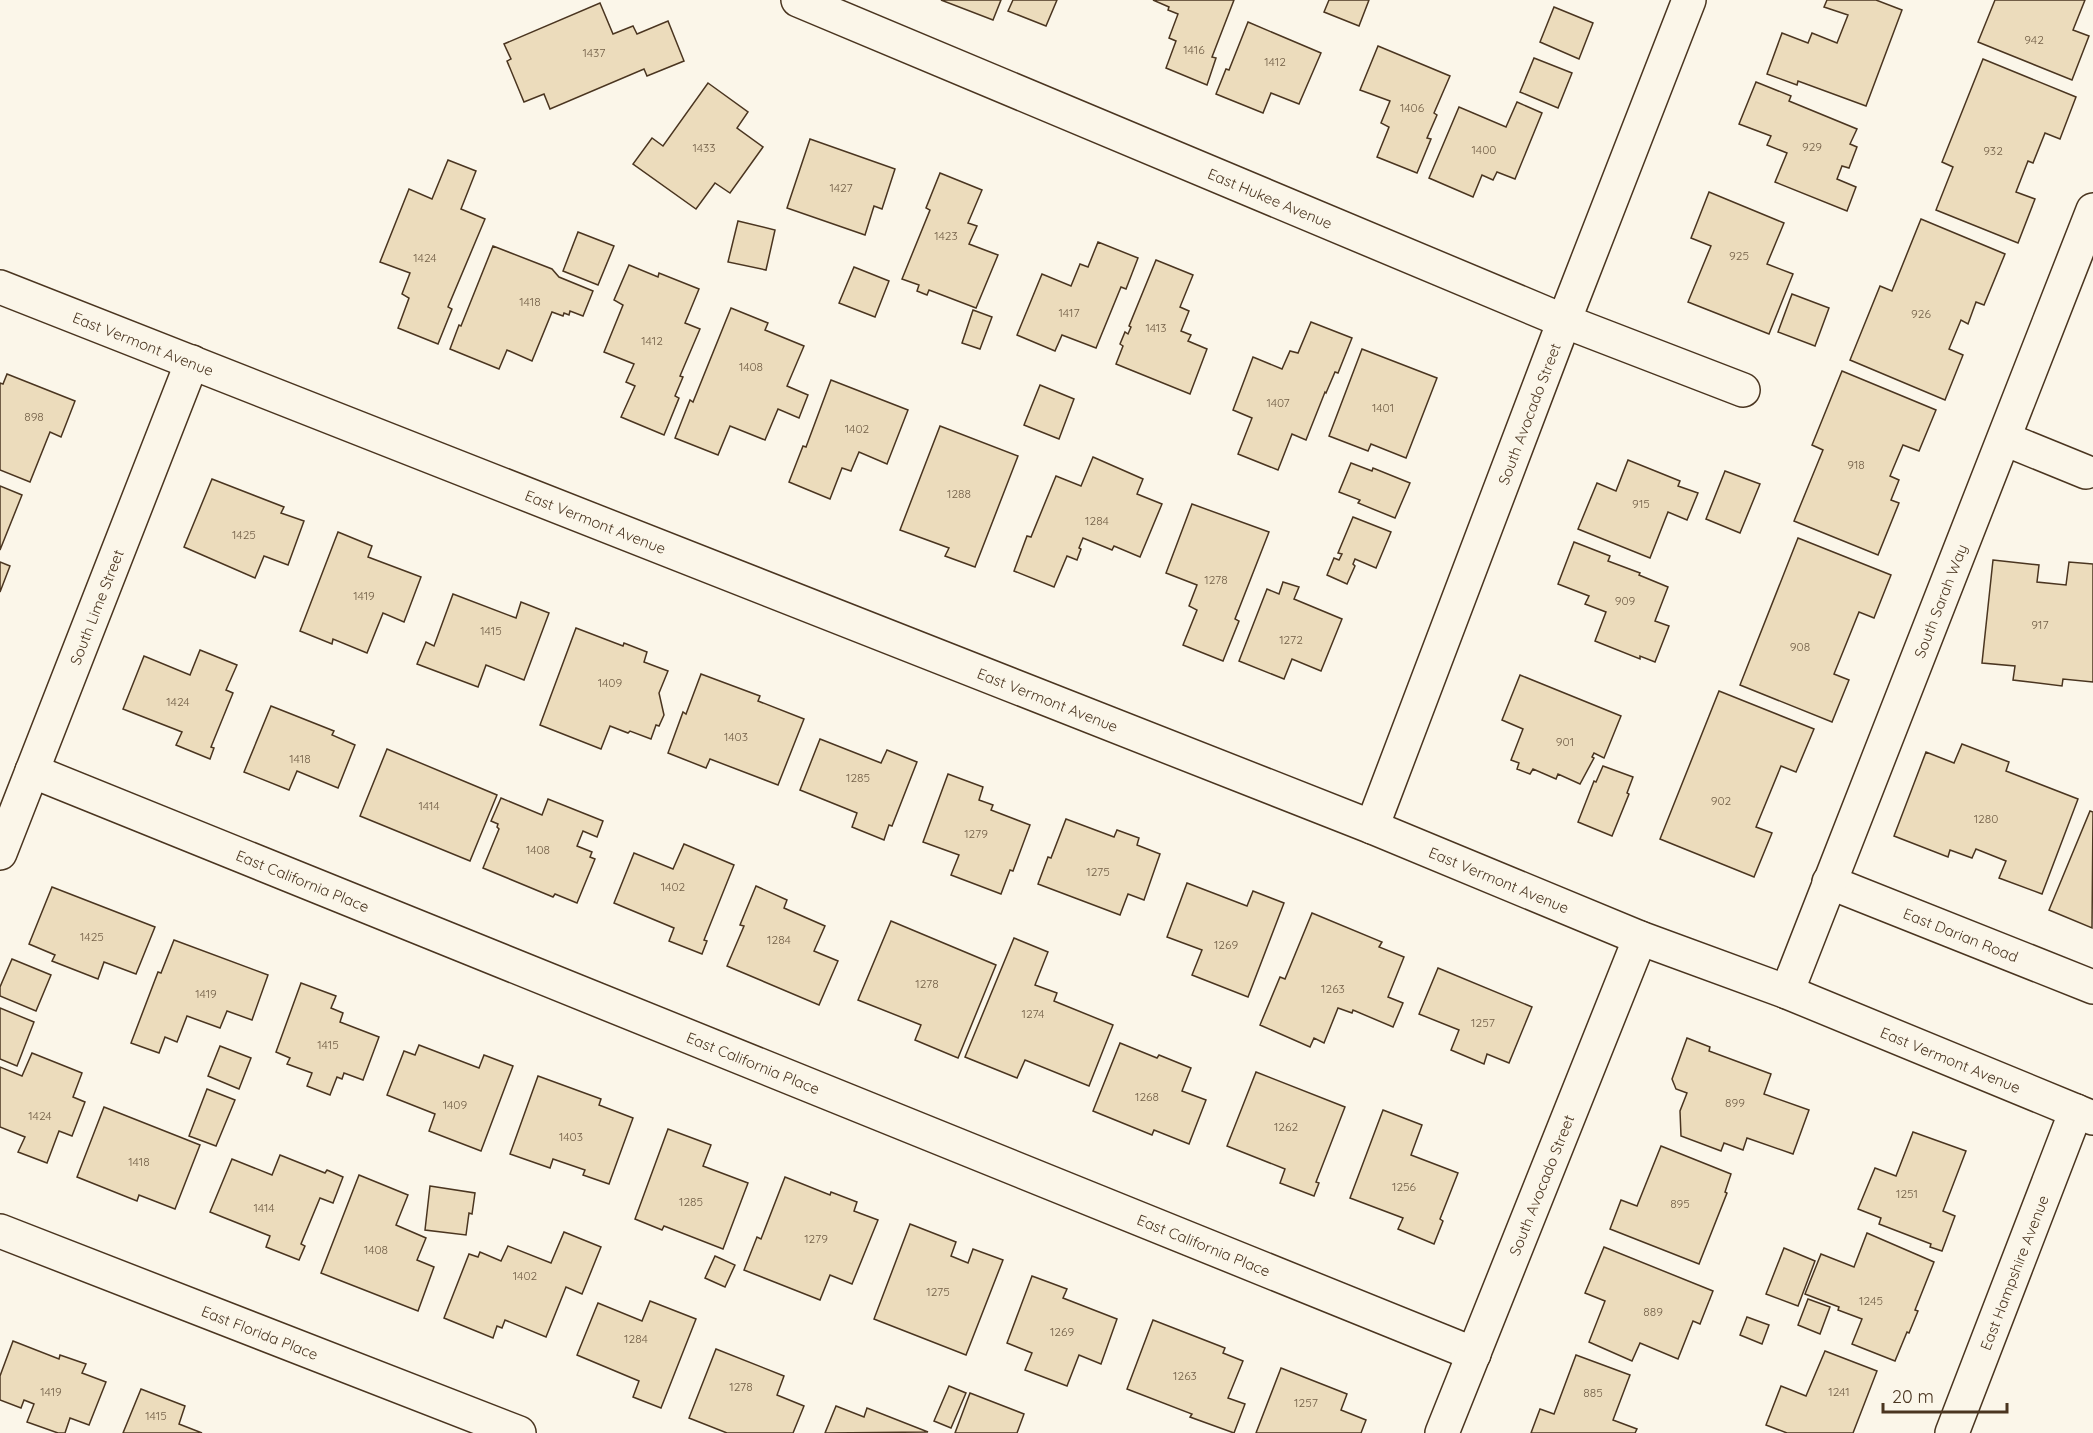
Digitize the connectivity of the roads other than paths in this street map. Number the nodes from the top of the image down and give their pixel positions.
1 (798, 0) edge
2 (1689, 0) edge
3 (2093, 210) edge
4 (0, 287) edge
5 (1564, 321) junction
6 (192, 362) junction
7 (1743, 390) dead end
8 (2005, 439) junction
9 (2086, 472) dead end
10 (32, 771) junction
11 (1372, 827) junction
12 (0, 853) edge
13 (1829, 882) junction
14 (1640, 938) junction
15 (2093, 987) edge
16 (1787, 992) junction
17 (2085, 1115) edge
18 (0, 1231) edge
19 (1474, 1354) junction
20 (519, 1433) edge
21 (1442, 1433) edge
22 (1952, 1433) edge

1 - 5 street, East Hukee Avenue
2 - 5 street, South Avocado Street
3 - 8 street, South Sarah Way
4 - 6 street, East Vermont Avenue
5 - 7 street, East Hukee Avenue
5 - 11 street, South Avocado Street
6 - 10 street, South Lime Street
6 - 11 street, East Vermont Avenue
8 - 9 street
8 - 13 street, South Sarah Way
10 - 12 street, South Lime Street
10 - 19 street, East California Place
11 - 14 street, East Vermont Avenue
13 - 15 street, East Darian Road
13 - 16 street, South Sarah Way
14 - 16 street, East Vermont Avenue
14 - 19 street, South Avocado Street
16 - 17 street, East Vermont Avenue
17 - 22 street, East Hampshire Avenue
18 - 20 street, East Florida Place
19 - 21 street, South Avocado Street

